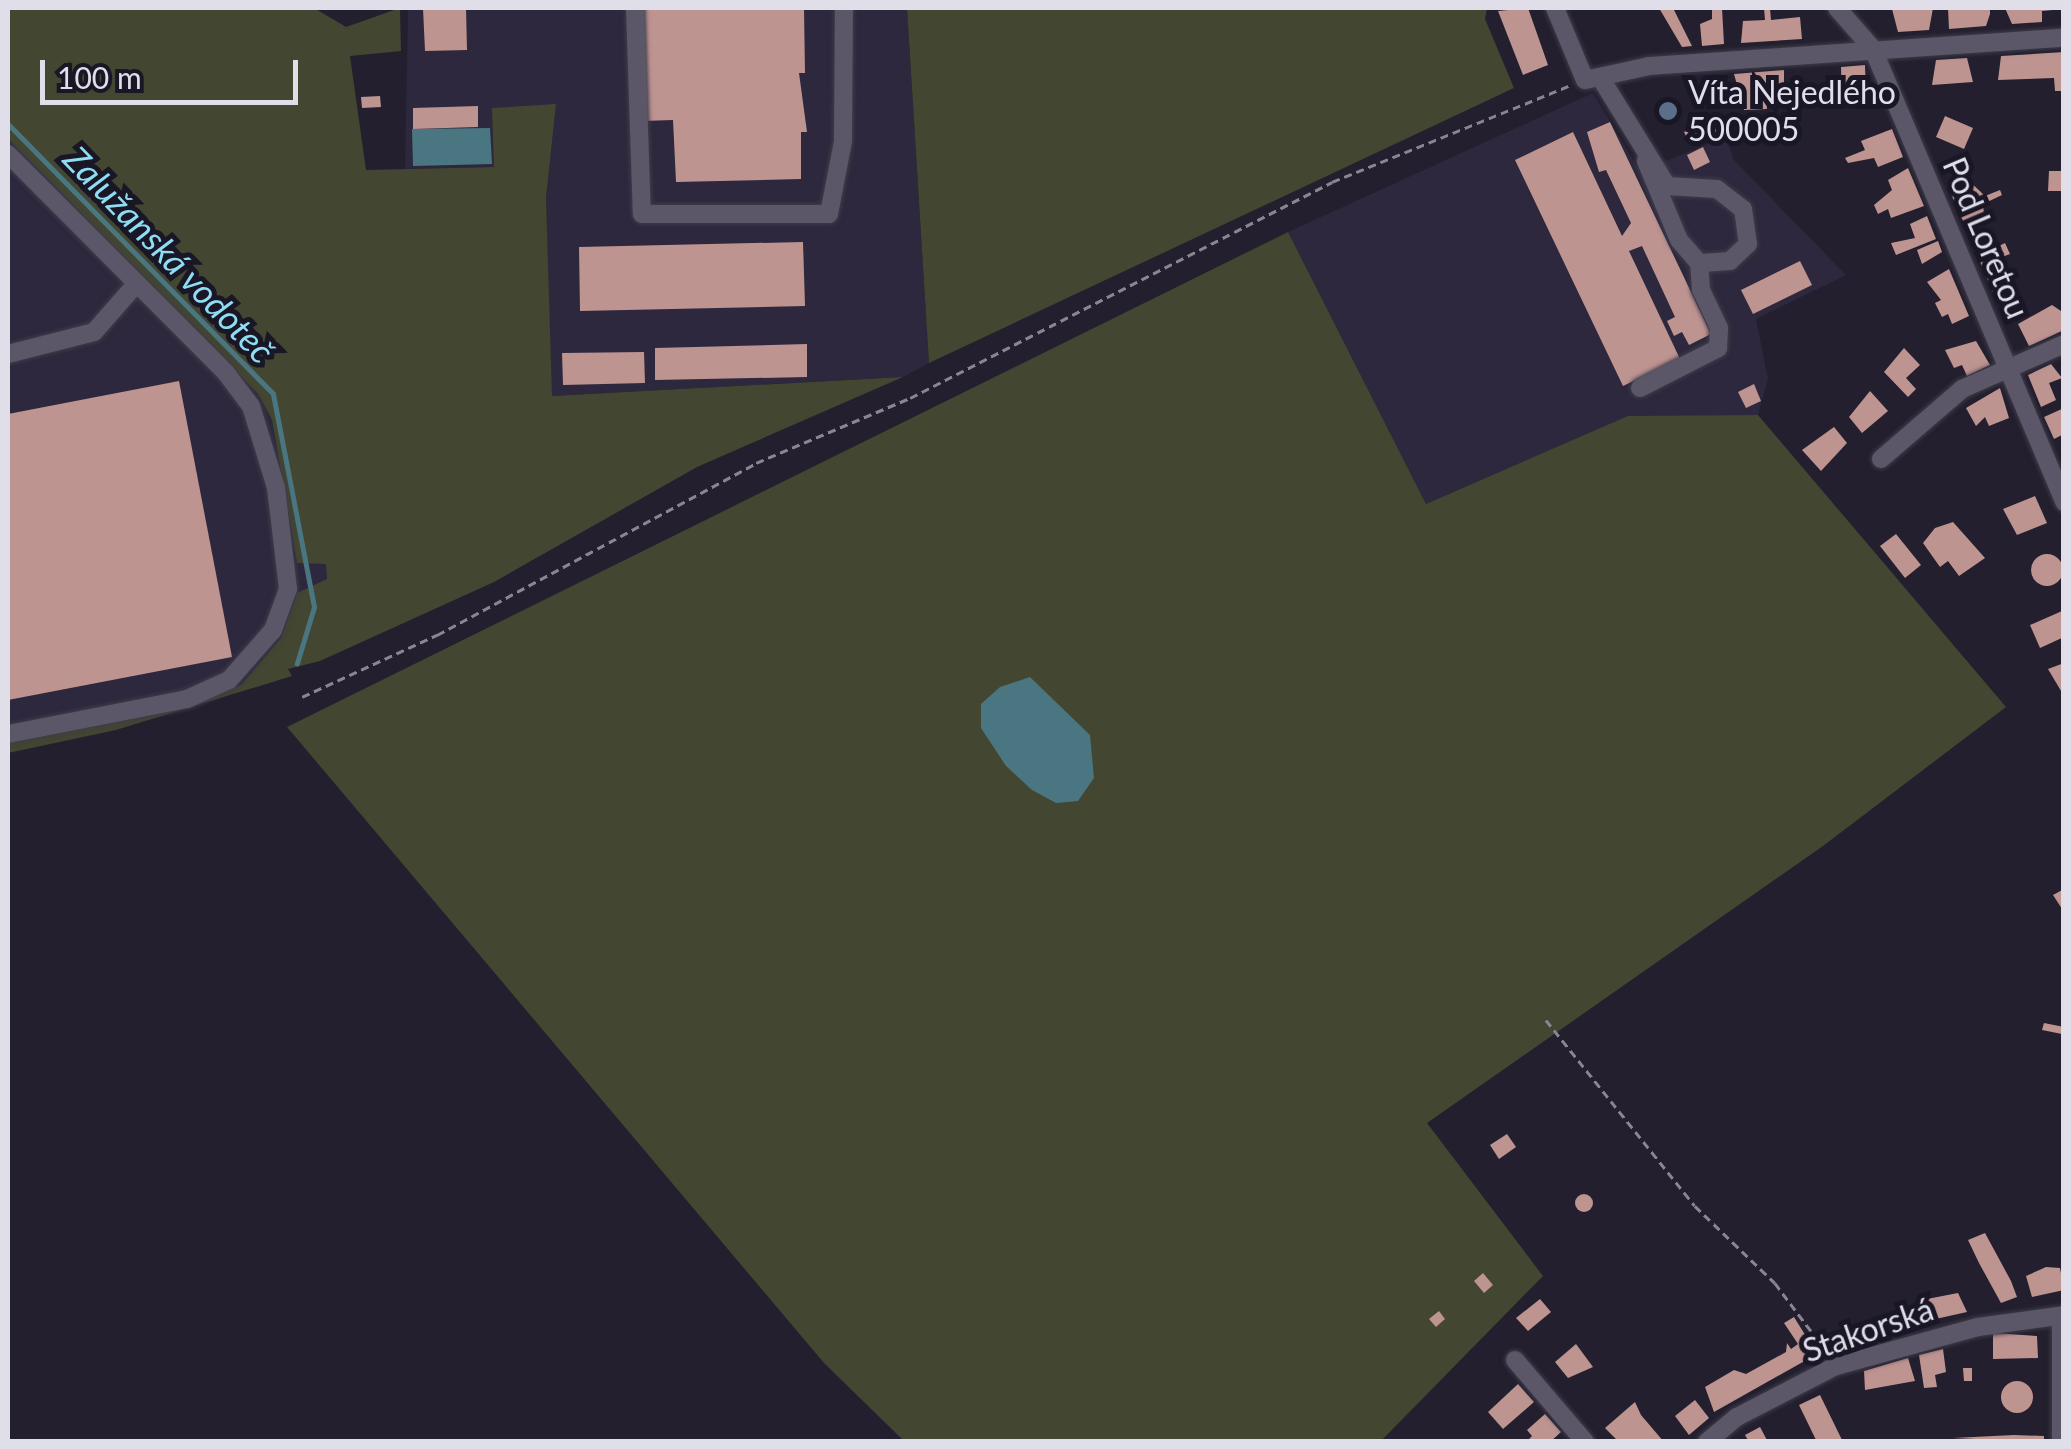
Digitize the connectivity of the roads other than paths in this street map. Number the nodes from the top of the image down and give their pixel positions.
1 (636, 8) edge
2 (844, 8) edge
3 (1556, 8) edge
4 (1837, 8) edge
5 (2064, 38) edge
6 (1873, 49) junction
7 (1592, 78) junction
8 (8, 154) edge
9 (1646, 161) junction
10 (1699, 263) junction
11 (136, 283) junction
12 (2064, 344) edge
13 (8, 354) edge
14 (2010, 369) junction
15 (1640, 388) dead end
16 (1881, 459) dead end
17 (2064, 502) edge
18 (8, 734) edge
19 (2062, 1316) edge
20 (1515, 1360) dead end
21 (1584, 1442) edge
22 (1707, 1442) edge
23 (2062, 1442) edge

1 - 2 street
3 - 7 street
4 - 6 street, Pod Loretou
5 - 6 street
6 - 7 street
6 - 14 street, Pod Loretou
7 - 9 street
8 - 11 street
9 - 10 street
9 - 10 street
10 - 15 street
11 - 13 street
11 - 18 street
12 - 14 street
14 - 16 street
14 - 17 street, Pod Loretou
19 - 22 street, Stakorská
19 - 23 street
20 - 21 street

